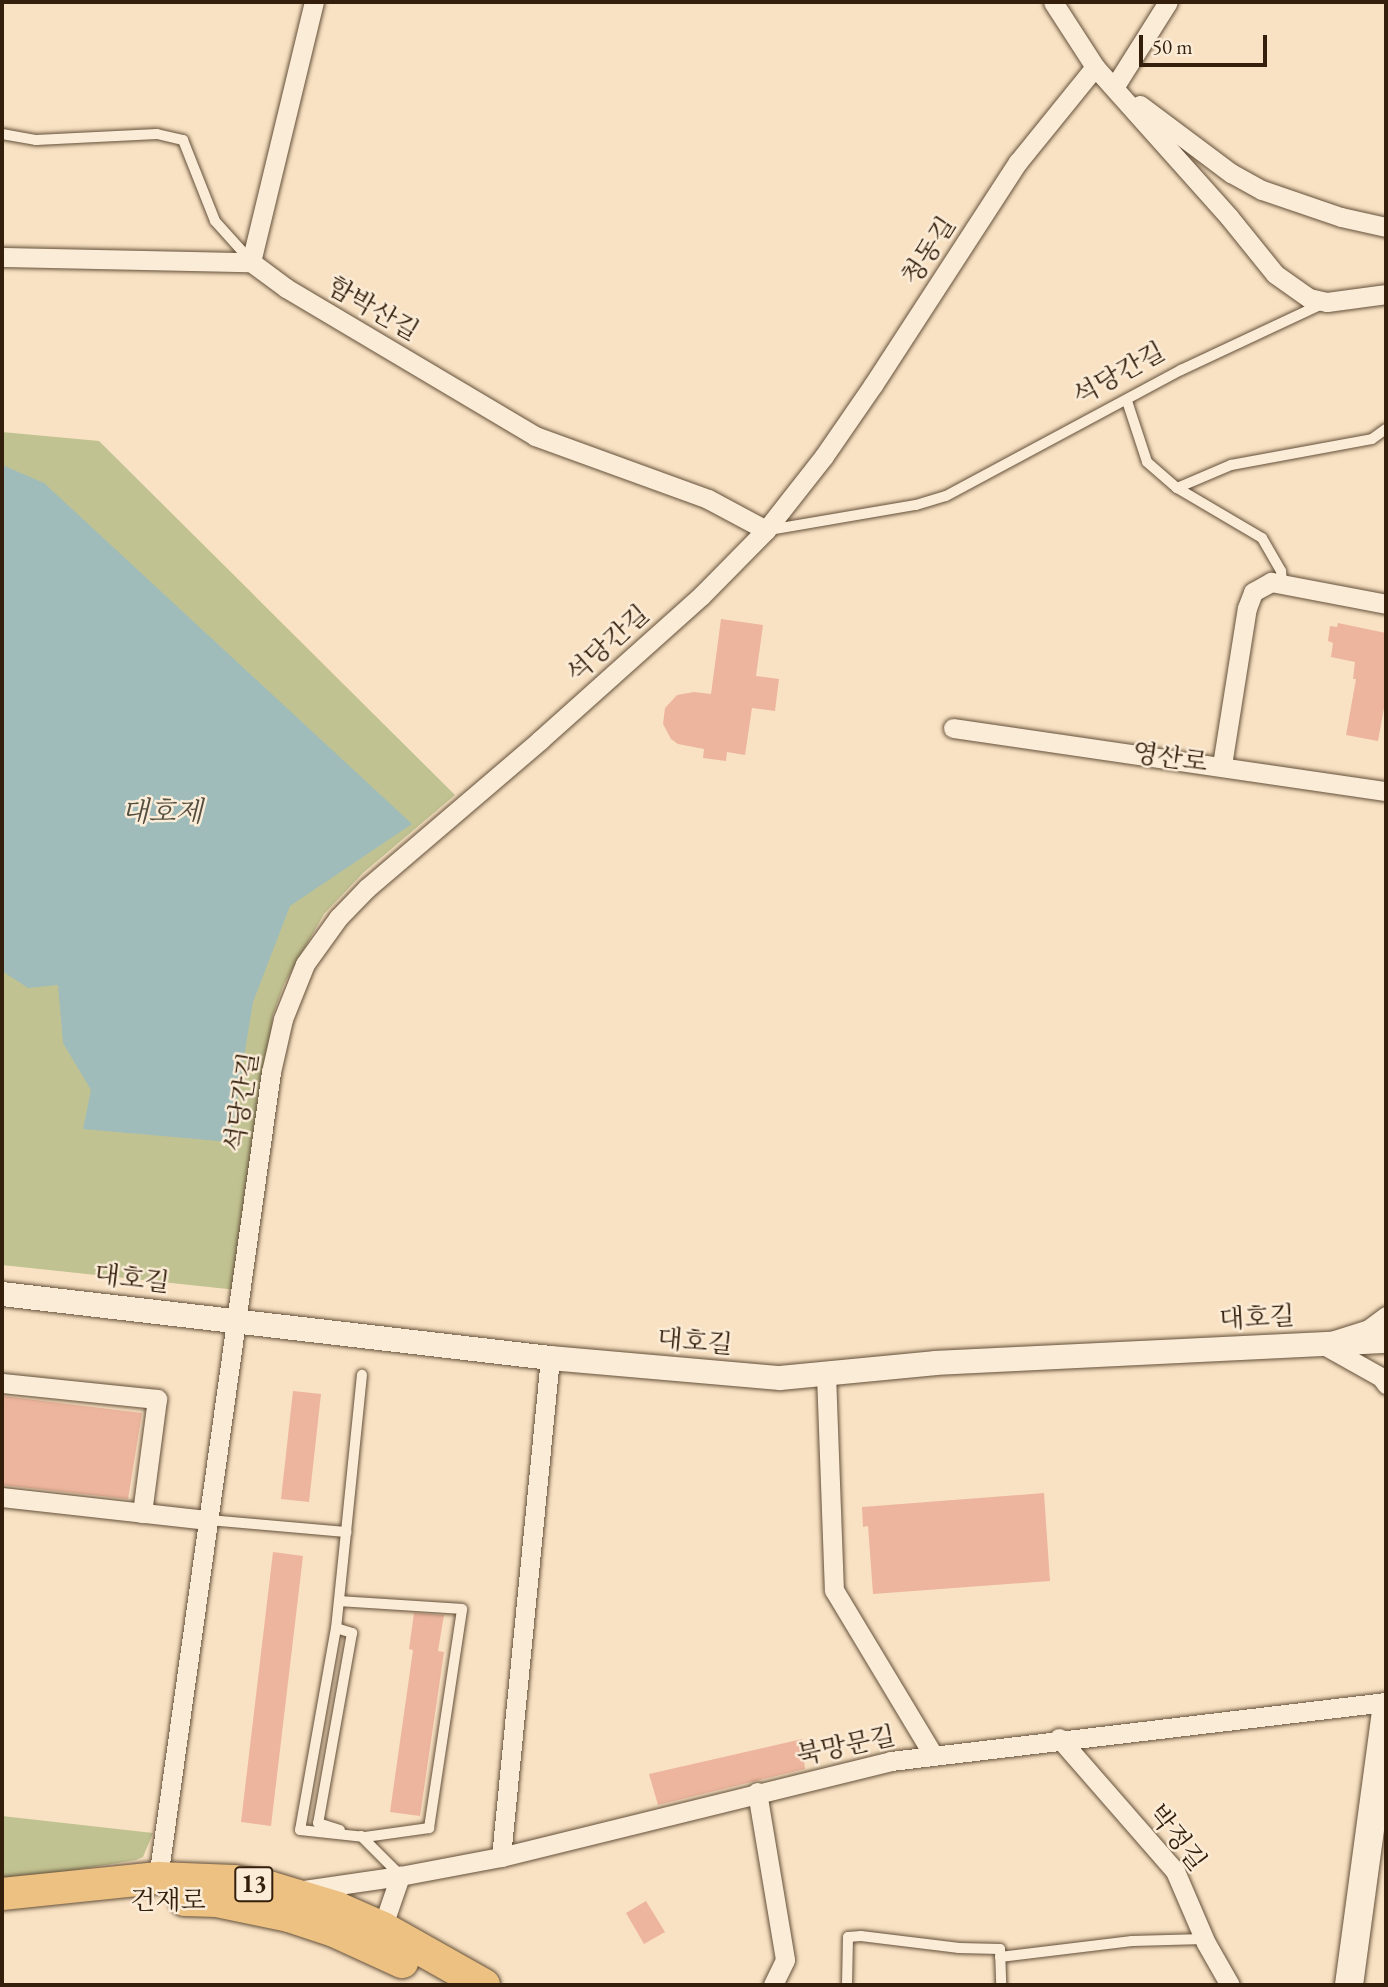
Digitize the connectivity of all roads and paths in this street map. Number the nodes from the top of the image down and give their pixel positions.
1 (314, 2) edge
2 (1053, 2) edge
3 (1168, 2) edge
4 (1095, 67) junction
5 (1115, 86) junction
6 (2, 134) edge
7 (1386, 227) edge
8 (2, 257) edge
9 (251, 262) junction
10 (1386, 294) edge
11 (1327, 302) junction
12 (1127, 401) junction
13 (1386, 429) edge
14 (1177, 488) junction
15 (766, 530) junction
16 (1274, 583) junction
17 (1386, 604) edge
18 (953, 729) dead end
19 (1222, 765) junction
20 (1386, 791) edge
21 (2, 1294) edge
22 (1386, 1316) edge
23 (237, 1321) junction
24 (1386, 1341) edge
25 (1322, 1345) junction
26 (550, 1358) junction
27 (826, 1374) junction
28 (362, 1376) dead end
29 (2, 1383) edge
30 (1386, 1384) edge
31 (2, 1497) edge
32 (142, 1513) junction
33 (208, 1520) junction
34 (346, 1532) junction
35 (339, 1601) junction
36 (336, 1628) junction
37 (1386, 1702) edge
38 (1386, 1710) edge
39 (1059, 1738) junction
40 (933, 1755) junction
41 (757, 1792) junction
42 (365, 1838) junction
43 (501, 1857) junction
44 (400, 1876) junction
45 (158, 1878) junction
46 (292, 1892) junction
47 (2, 1895) edge
48 (2, 1910) edge
49 (378, 1938) junction
50 (1204, 1939) junction
51 (1000, 1957) junction
52 (444, 1985) edge
53 (484, 1985) edge
54 (773, 1985) edge
55 (847, 1985) edge
56 (1001, 1985) edge
57 (1230, 1985) edge
58 (1349, 1985) edge

1 - 9 street
2 - 4 street
3 - 5 street
4 - 5 street
4 - 11 street
4 - 15 street, 청동길
5 - 7 street
6 - 9 lane, 함박산길
8 - 9 street
9 - 15 street, 함박산길
10 - 11 street
11 - 12 lane, 석당간길
12 - 14 lane
12 - 15 lane, 석당간길
13 - 14 lane
14 - 16 lane
15 - 23 street, 석당간길
16 - 17 street
16 - 19 street
18 - 19 street, 영산로
19 - 20 street, 영산로
21 - 23 street, 대호길
22 - 25 street
23 - 26 street, 대호길
23 - 33 street, 석당간길
24 - 25 street, 대호길
25 - 27 street, 대호길
25 - 30 street
26 - 27 street, 대호길
26 - 43 street
27 - 40 street
28 - 34 lane
29 - 32 street
31 - 32 street
32 - 33 street
33 - 34 lane
33 - 45 street, 석당간길
34 - 35 lane
35 - 36 lane
35 - 42 lane
36 - 42 lane
36 - 42 lane
37 - 39 street, 북망문길
38 - 58 main road
39 - 40 street, 북망문길
39 - 50 street, 박정길
40 - 41 street, 북망문길
41 - 43 street, 북망문길
41 - 54 street
42 - 44 lane
43 - 44 street, 북망문길
44 - 46 street, 건재로
44 - 49 street
45 - 46 main road, 건재로 / 13
45 - 47 main road, 건재로 / 13
46 - 49 main road, 건재로 / 13
48 - 49 main road, 건재로 / 13
49 - 52 main road, 건재로 / 13
49 - 53 main road, 건재로 / 13
50 - 51 lane
50 - 57 street, 박정길
51 - 55 lane
51 - 56 lane

